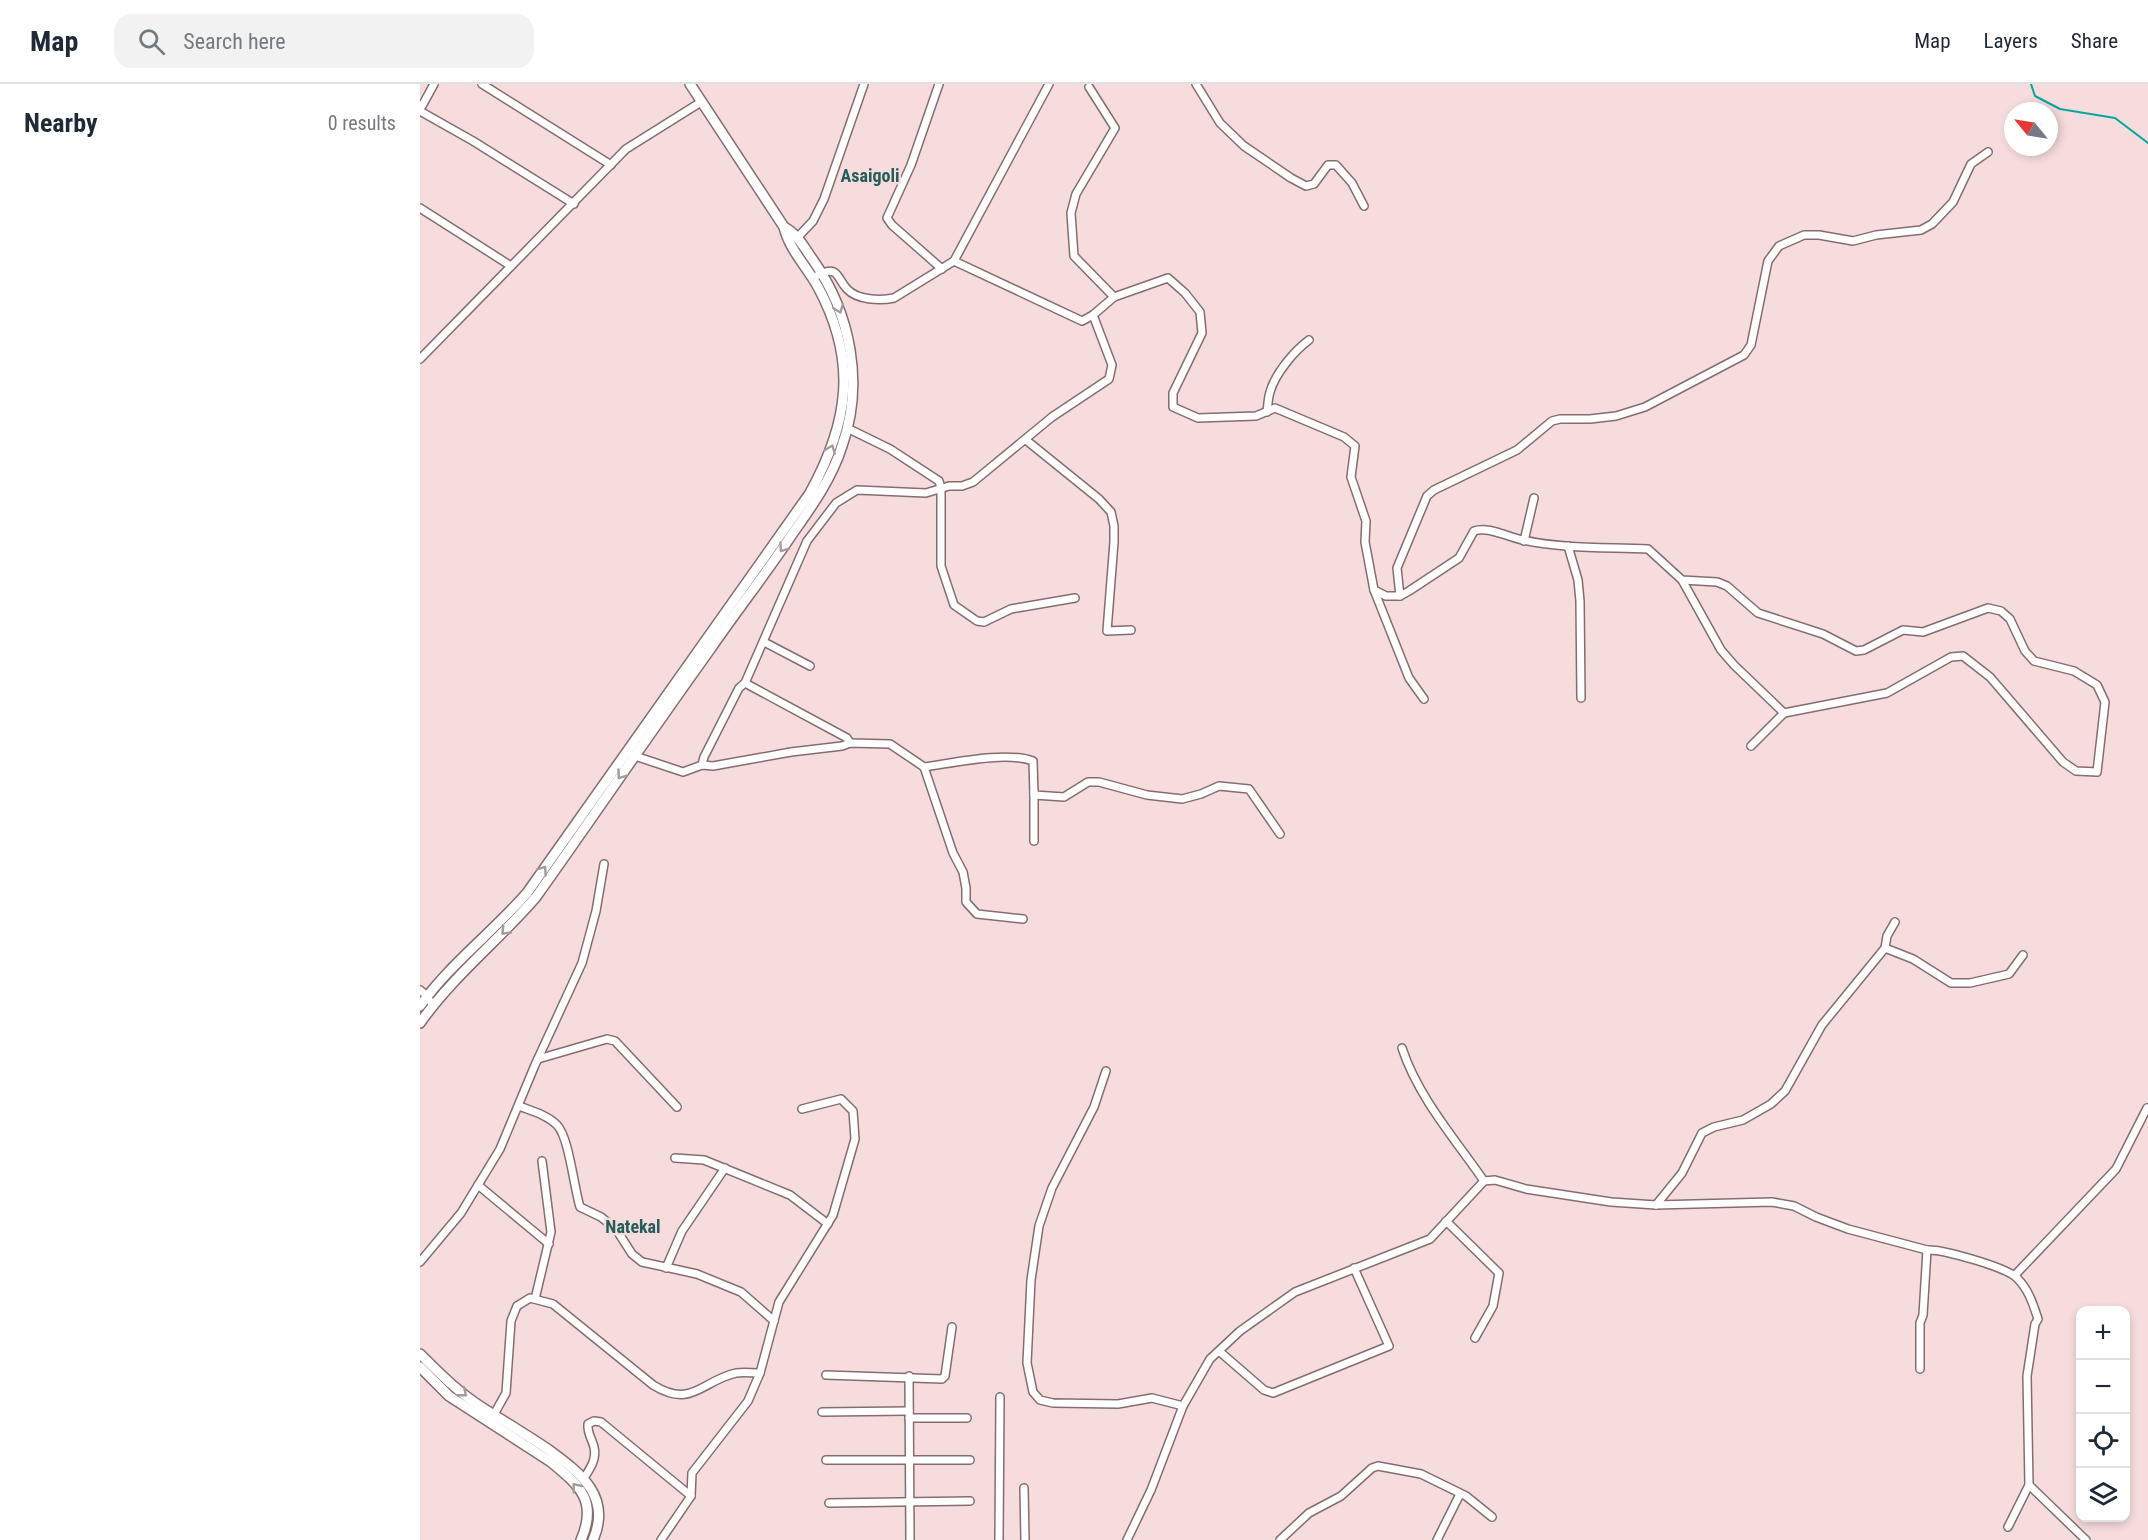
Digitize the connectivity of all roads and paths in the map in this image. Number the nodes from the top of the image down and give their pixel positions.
1 (434, 84) edge
2 (482, 84) edge
3 (690, 84) edge
4 (864, 84) edge
5 (939, 84) edge
6 (1049, 84) edge
7 (1196, 84) edge
8 (1089, 85) edge
9 (701, 102) junction
10 (420, 107) edge
11 (1988, 152) dead end
12 (611, 165) junction
13 (574, 204) junction
14 (1364, 206) dead end
15 (420, 208) edge
16 (784, 227) junction
17 (797, 238) junction
18 (954, 261) junction
19 (511, 266) junction
20 (942, 269) junction
21 (817, 275) junction
22 (1114, 297) junction
23 (1093, 315) junction
24 (1309, 340) dead end
25 (420, 358) edge
26 (1267, 412) junction
27 (847, 428) junction
28 (1026, 440) junction
29 (941, 488) junction
30 (1534, 498) dead end
31 (1524, 541) junction
32 (1568, 546) junction
33 (1682, 580) junction
34 (1374, 590) junction
35 (1400, 596) junction
36 (1075, 598) dead end
37 (1131, 630) dead end
38 (764, 642) junction
39 (810, 666) dead end
40 (745, 683) junction
41 (1581, 698) dead end
42 (1424, 699) dead end
43 (1784, 713) junction
44 (850, 743) junction
45 (1751, 746) dead end
46 (629, 754) junction
47 (702, 765) junction
48 (924, 767) junction
49 (1034, 795) junction
50 (1280, 834) dead end
51 (1035, 841) dead end
52 (604, 864) dead end
53 (1023, 919) dead end
54 (1895, 922) dead end
55 (1885, 948) junction
56 (2023, 956) dead end
57 (424, 993) edge
58 (420, 1006) edge
59 (433, 1006) junction
60 (420, 1023) edge
61 (1402, 1048) dead end
62 (538, 1059) junction
63 (1106, 1071) dead end
64 (519, 1106) junction
65 (677, 1107) dead end
66 (2147, 1108) edge
67 (802, 1109) dead end
68 (675, 1158) dead end
69 (542, 1161) dead end
70 (725, 1168) junction
71 (1484, 1181) junction
72 (478, 1185) junction
73 (1656, 1205) junction
74 (1446, 1221) junction
75 (828, 1224) junction
76 (549, 1244) junction
77 (1927, 1250) junction
78 (420, 1262) edge
79 (666, 1268) junction
80 (1354, 1268) junction
81 (2014, 1275) junction
82 (535, 1299) junction
83 (774, 1321) junction
84 (952, 1327) dead end
85 (1475, 1338) dead end
86 (1219, 1351) junction
87 (420, 1353) edge
88 (420, 1367) edge
89 (1920, 1369) dead end
90 (760, 1373) junction
91 (826, 1375) dead end
92 (909, 1376) junction
93 (1000, 1398) dead end
94 (1183, 1406) junction
95 (822, 1412) dead end
96 (909, 1415) junction
97 (491, 1418) junction
98 (967, 1418) dead end
99 (909, 1459) junction
100 (826, 1460) dead end
101 (970, 1460) dead end
102 (584, 1479) junction
103 (2029, 1485) junction
104 (1024, 1488) dead end
105 (1460, 1494) junction
106 (691, 1496) junction
107 (970, 1501) dead end
108 (829, 1503) dead end
109 (910, 1503) junction
110 (1492, 1516) dead end
111 (2008, 1527) dead end
112 (581, 1540) edge
113 (593, 1540) edge
114 (661, 1540) edge
115 (910, 1540) edge
116 (999, 1540) edge
117 (1025, 1540) edge
118 (1127, 1540) edge
119 (1280, 1540) edge
120 (1437, 1540) edge
121 (2086, 1540) edge

1 - 10 street
2 - 12 street
3 - 9 main road
4 - 17 street
5 - 20 street
6 - 18 street
7 - 14 street
8 - 22 street
9 - 12 street
9 - 16 main road
10 - 13 street
11 - 35 street
12 - 13 street
13 - 19 street
15 - 19 street
16 - 17 main road
16 - 21 main road
17 - 21 main road
18 - 20 street
18 - 23 street
19 - 25 street
20 - 21 street
21 -> 27 main road
46 -> 21 main road
22 - 23 street
22 - 26 street
23 - 28 street
24 - 26 street
26 - 34 street
27 - 29 street
27 -> 46 main road
28 - 29 street
28 - 37 street
29 - 36 street
29 - 38 street
30 - 31 street
31 - 32 street
31 - 35 street
32 - 33 street
32 - 41 street
33 - 43 street
33 - 43 street
34 - 35 street
34 - 42 street
38 - 39 street
38 - 40 street
40 - 44 street
40 - 47 street
43 - 45 street
44 - 47 street
44 - 48 street
46 - 47 street
57 -> 46 main road
46 -> 59 main road
48 - 49 street
48 - 53 street
49 - 50 street
49 - 51 street
52 - 62 street
54 - 55 street
55 - 56 street
55 - 73 street
57 - 58 main road
57 - 59 street
59 - 60 main road
61 - 71 street
62 - 64 street
62 - 65 street
63 - 94 street
64 - 72 street
64 - 79 street
66 - 81 street
67 - 75 street
68 - 70 street
69 - 76 street
70 - 75 street
70 - 79 street
71 - 73 street
71 - 74 street
72 - 76 street
72 - 78 street
73 - 77 street
74 - 80 street
74 - 85 street
75 - 83 street
76 - 82 street
77 - 81 street
77 - 89 street
79 - 83 street
80 - 86 street
80 - 86 street
81 - 103 street
82 - 90 street
82 - 97 street
83 - 90 street
84 - 92 street
86 - 94 street
87 -> 97 main road
88 - 97 main road
90 - 106 street
91 - 92 street
92 - 96 street
93 - 116 street
94 - 118 street
95 - 96 street
96 - 98 street
96 - 99 street
97 - 102 main road
112 -> 97 main road
99 - 100 street
99 - 101 street
99 - 109 street
102 - 106 street
102 - 113 main road
103 - 111 street
103 - 121 street
104 - 117 street
105 - 110 street
105 - 119 street
105 - 120 street
106 - 114 street
107 - 109 street
108 - 109 street
109 - 115 street

